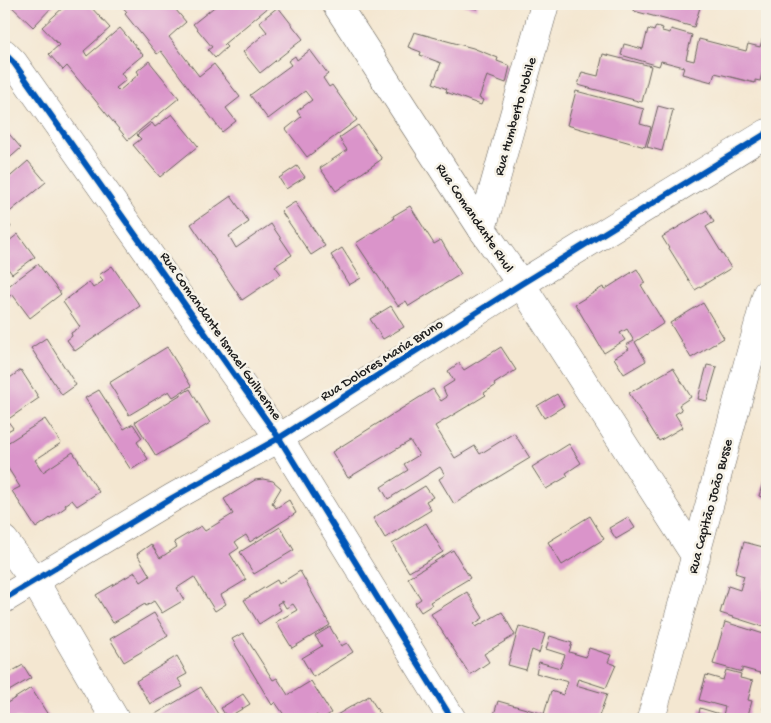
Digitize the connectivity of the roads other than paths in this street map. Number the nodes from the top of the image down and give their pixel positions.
1 (336, 4) edge
2 (546, 4) edge
3 (4, 54) edge
4 (767, 133) edge
5 (482, 229) junction
6 (520, 284) junction
7 (767, 293) edge
8 (279, 438) junction
9 (4, 540) edge
10 (696, 557) junction
11 (34, 580) junction
12 (4, 599) edge
13 (115, 719) edge
14 (452, 719) edge
15 (651, 719) edge

1 - 5 street, Rua Comandante Rhul
2 - 5 street, Rua Humberto Nobile
3 - 8 street, Rua Comandante Ismael Guilherme
4 - 6 street, Rua Dolores Maria Bruno
5 - 6 street, Rua Comandante Rhul
6 - 8 street, Rua Dolores Maria Bruno
6 - 10 street, Rua Comandante Rhul
7 - 10 street, Rua Capitão João Busse
8 - 11 street, Rua Dolores Maria Bruno
8 - 14 street, Rua Comandante Ismael Guilherme
9 - 11 street
10 - 15 street, Rua Capitão João Busse
11 - 12 street, Rua Dolores Maria Bruno
11 - 13 street

